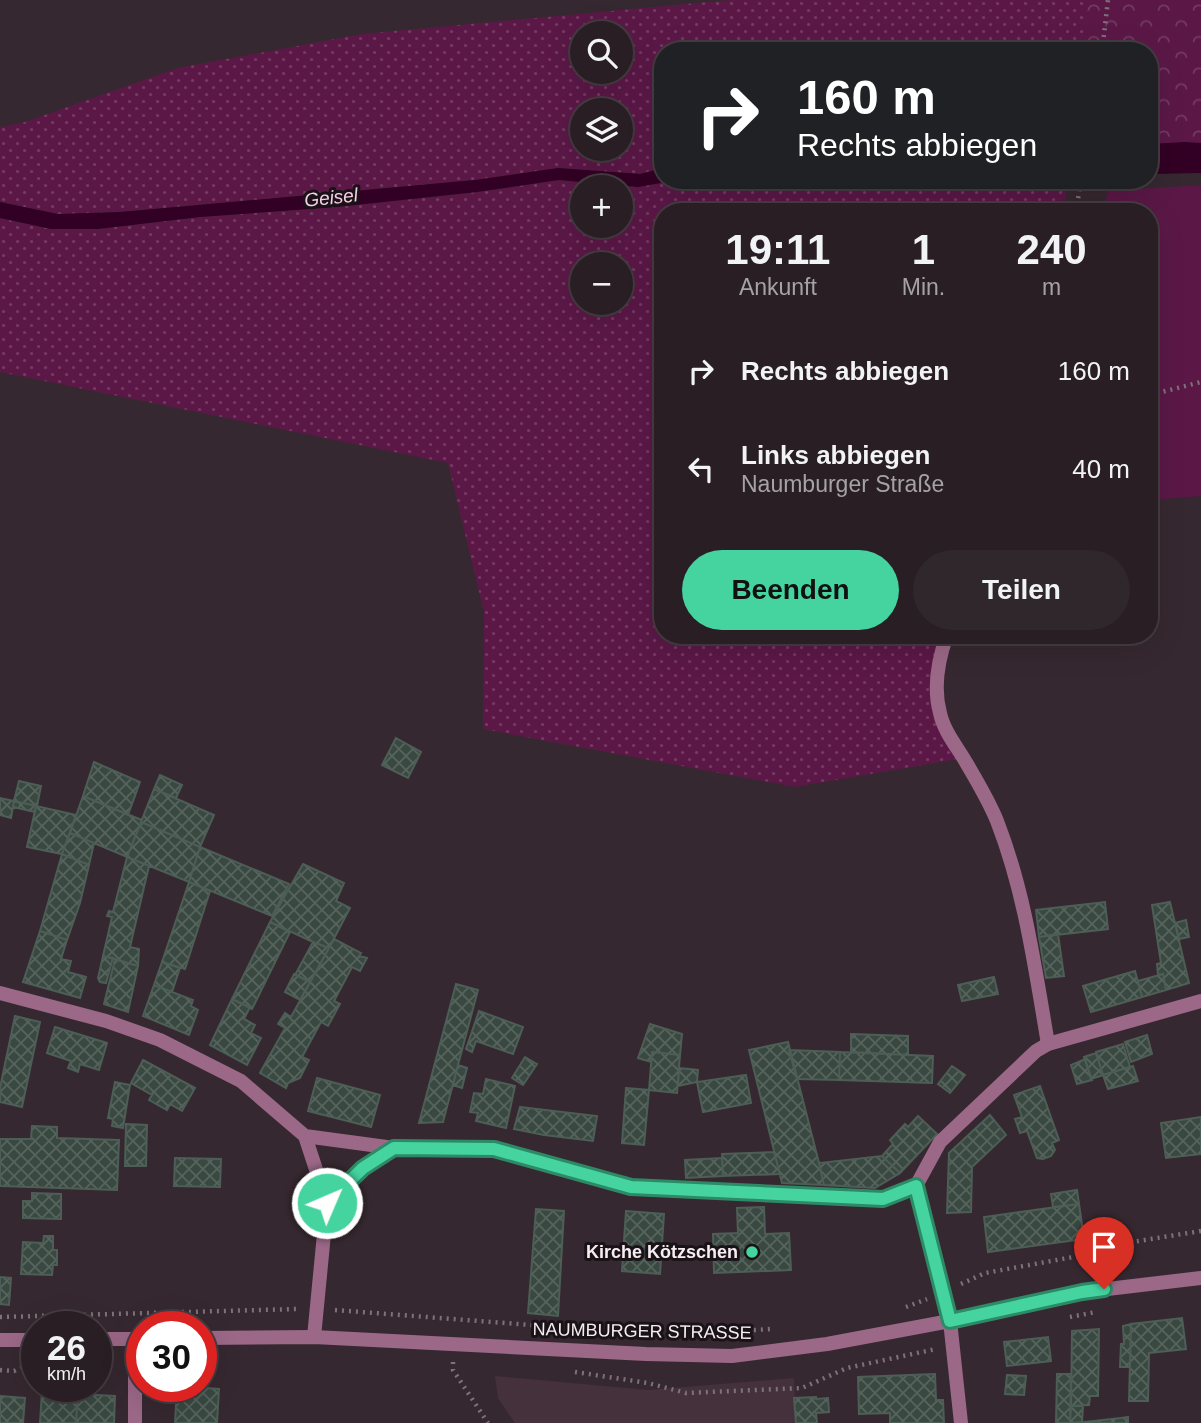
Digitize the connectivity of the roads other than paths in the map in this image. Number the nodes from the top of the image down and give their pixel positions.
1 (945, 644) edge
2 (0, 993) edge
3 (1201, 1001) edge
4 (1048, 1044) junction
5 (305, 1136) junction
6 (394, 1148) junction
7 (916, 1186) junction
8 (327, 1203) junction
9 (1201, 1278) edge
10 (950, 1321) junction
11 (314, 1337) junction
12 (217, 1338) edge
13 (0, 1340) edge
14 (21, 1340) edge
15 (136, 1402) edge
16 (135, 1423) edge
17 (961, 1423) edge

1 - 4 street
2 - 5 street
3 - 4 street
4 - 7 street
5 - 6 street
5 - 8 street
6 - 7 street
6 - 8 street
7 - 10 street
8 - 11 street
9 - 10 street, NAUMBURGER STRASSE
10 - 11 street, NAUMBURGER STRASSE
10 - 17 street
11 - 12 street, NAUMBURGER STRASSE
13 - 14 street
15 - 16 street

